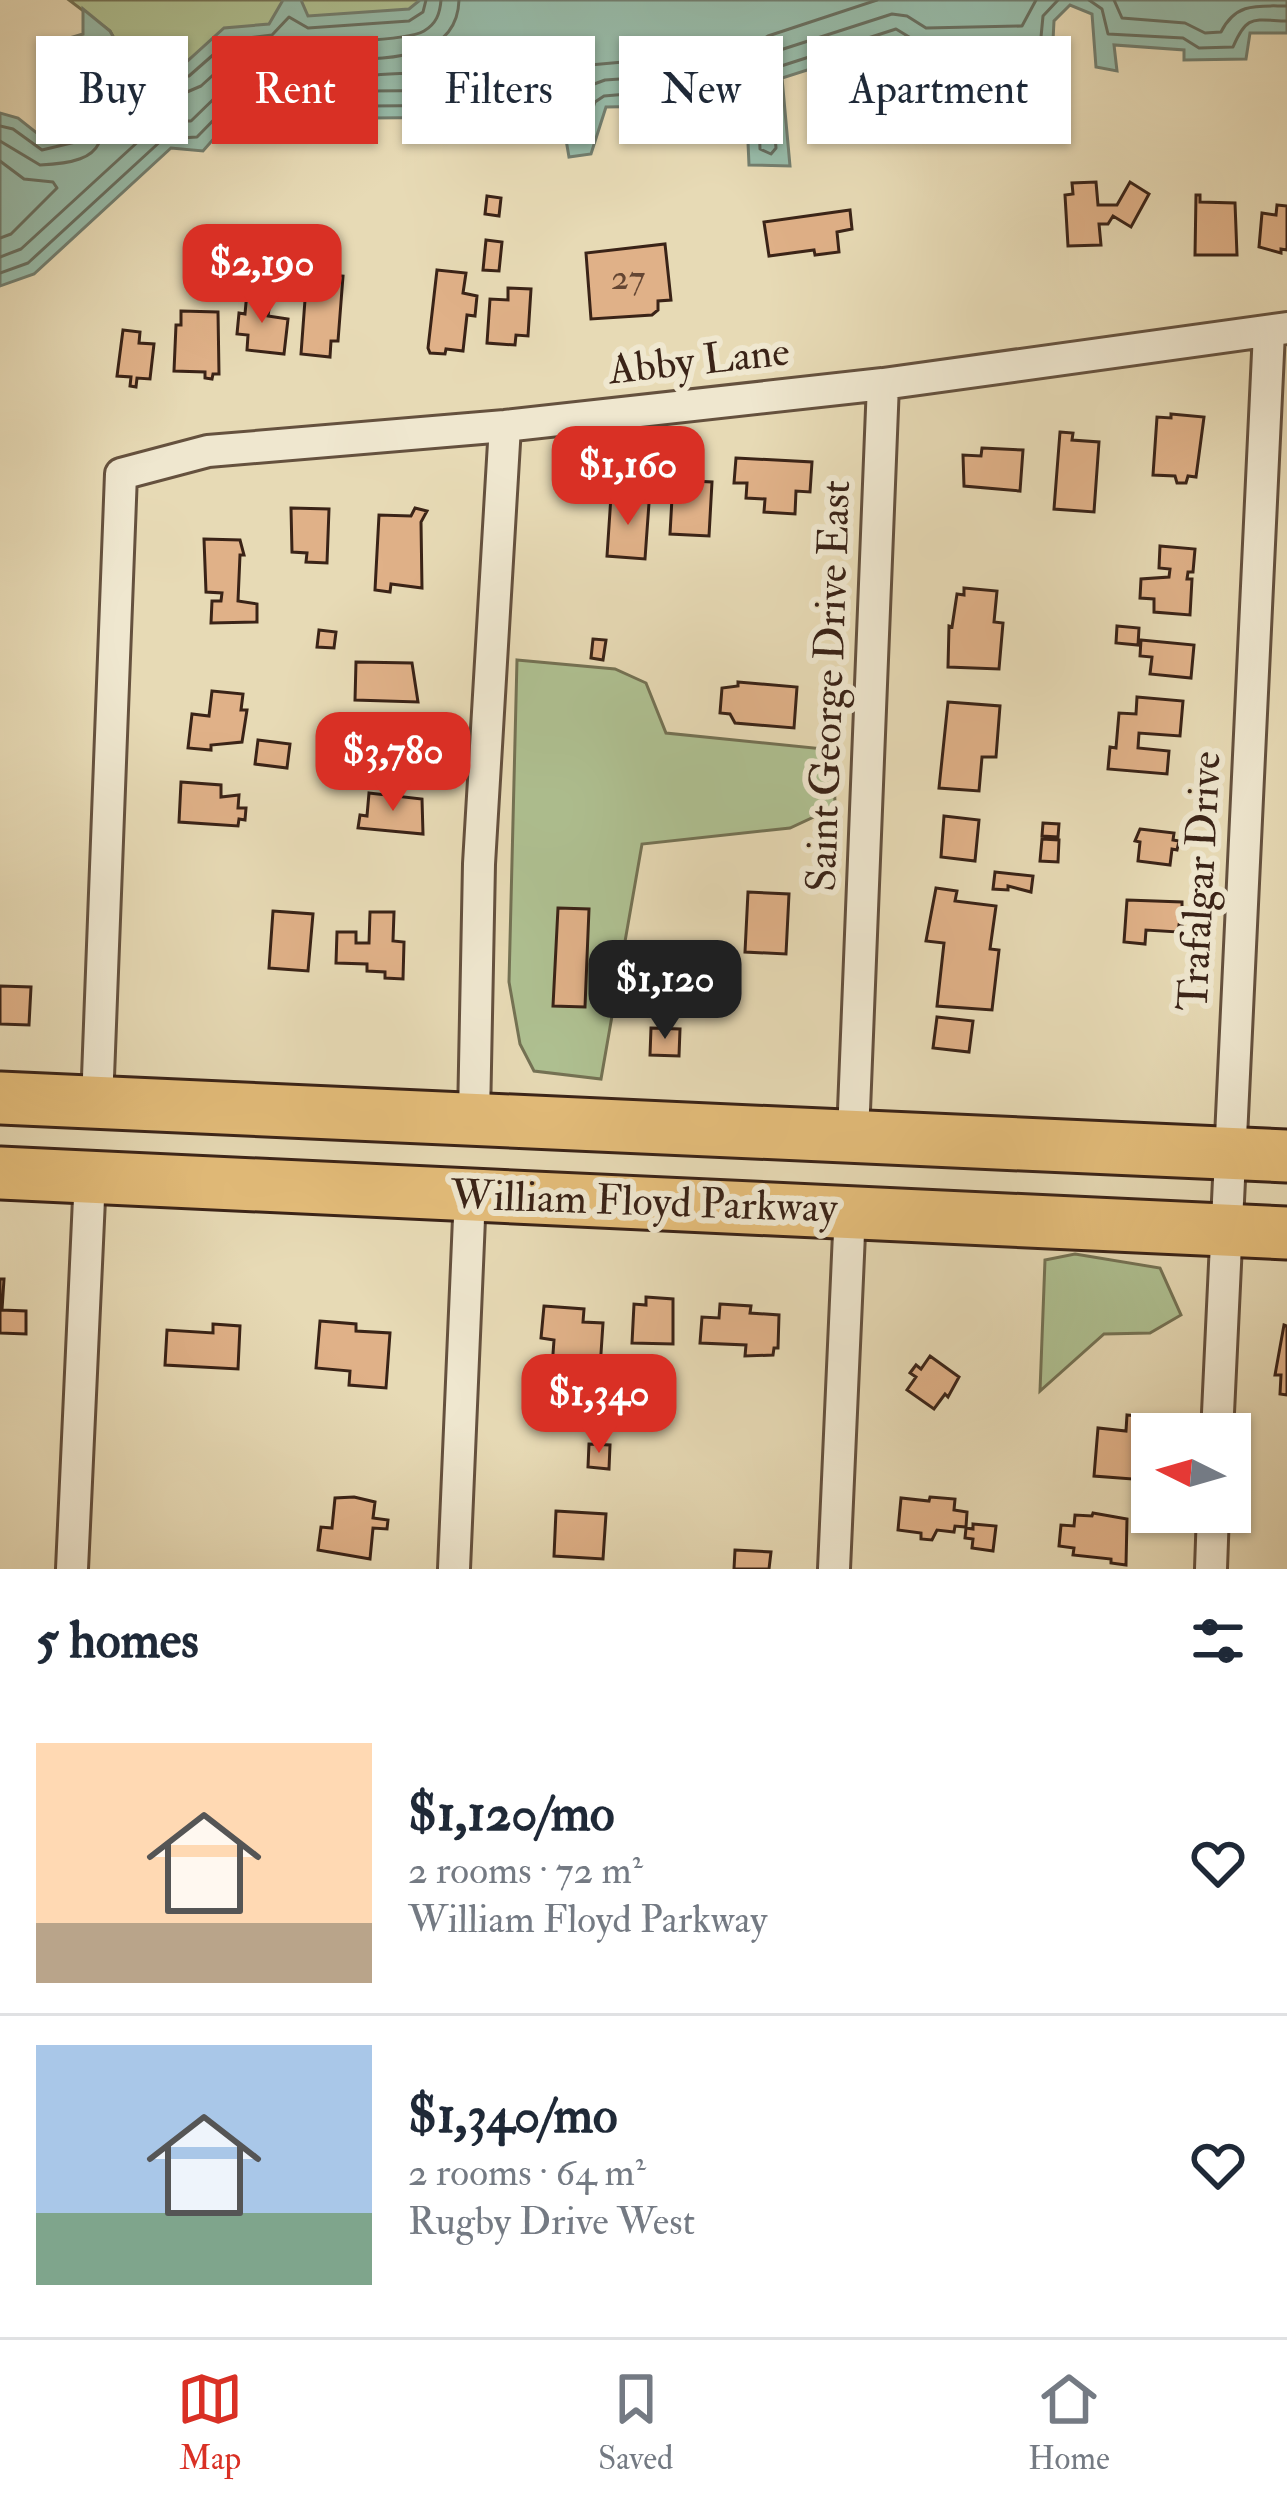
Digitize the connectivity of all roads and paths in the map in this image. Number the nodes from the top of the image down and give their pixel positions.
1 (1278, 330) edge
2 (883, 383) junction
3 (505, 426) junction
4 (0, 1098) edge
5 (97, 1102) junction
6 (474, 1117) junction
7 (853, 1136) junction
8 (1232, 1154) junction
9 (1287, 1156) edge
10 (0, 1173) edge
11 (90, 1177) junction
12 (470, 1195) junction
13 (850, 1210) junction
14 (1228, 1230) junction
15 (1287, 1233) edge
16 (1218, 1413) edge
17 (1212, 1533) edge
18 (72, 1569) edge
19 (454, 1569) edge
20 (834, 1569) edge
21 (1210, 1569) edge

1 - 2 street, Abby Lane
1 - 8 street, Trafalgar Drive
2 - 3 street, Abby Lane
2 - 7 street, Saint George Drive East
3 - 5 street, Abby Lane
3 - 6 street
4 - 5 highway, William Floyd Parkway
5 - 6 highway, William Floyd Parkway
6 - 7 highway, William Floyd Parkway
7 - 8 highway, William Floyd Parkway
8 - 9 highway, William Floyd Parkway
8 - 14 street, Trafalgar Drive
10 - 11 highway, William Floyd Parkway
11 - 12 highway, William Floyd Parkway
11 - 18 street
12 - 13 highway, William Floyd Parkway
12 - 19 street
13 - 14 highway, William Floyd Parkway
13 - 20 street
14 - 15 highway, William Floyd Parkway
14 - 16 street, Trafalgar Drive
17 - 21 street

